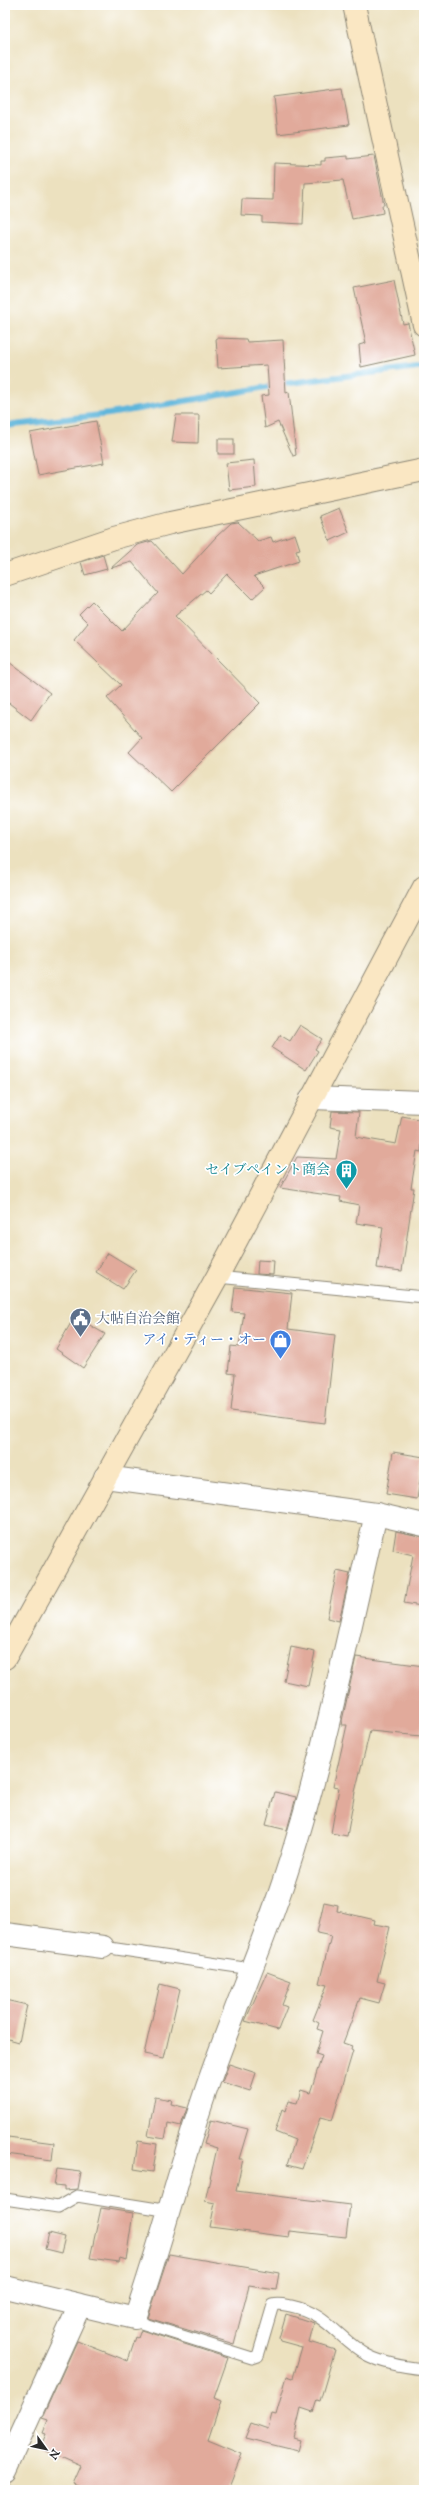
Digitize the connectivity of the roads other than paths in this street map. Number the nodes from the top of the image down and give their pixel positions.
1 (354, 5) edge
2 (424, 325) edge
3 (424, 470) edge
4 (5, 575) edge
5 (424, 887) edge
6 (311, 1098) junction
7 (424, 1102) edge
8 (217, 1277) junction
9 (424, 1297) edge
10 (105, 1477) junction
11 (376, 1514) junction
12 (424, 1525) edge
13 (5, 1658) edge
14 (5, 1934) edge
15 (103, 1947) joint
16 (251, 1969) junction
17 (5, 2199) edge
18 (170, 2211) junction
19 (5, 2287) edge
20 (80, 2305) junction
21 (135, 2318) junction
22 (424, 2369) edge
23 (5, 2470) edge
24 (5, 2489) edge
25 (9, 2490) edge

1 - 2 street
3 - 4 street
5 - 6 street
6 - 7 street
6 - 8 street
8 - 9 lane
8 - 10 street
10 - 11 street
10 - 13 street
11 - 12 street
11 - 16 street
14 - 15 street
15 - 16 lane
16 - 18 street
17 - 18 lane
18 - 21 street
19 - 20 street
20 - 21 street
20 - 23 street
21 - 22 lane
24 - 25 lane

